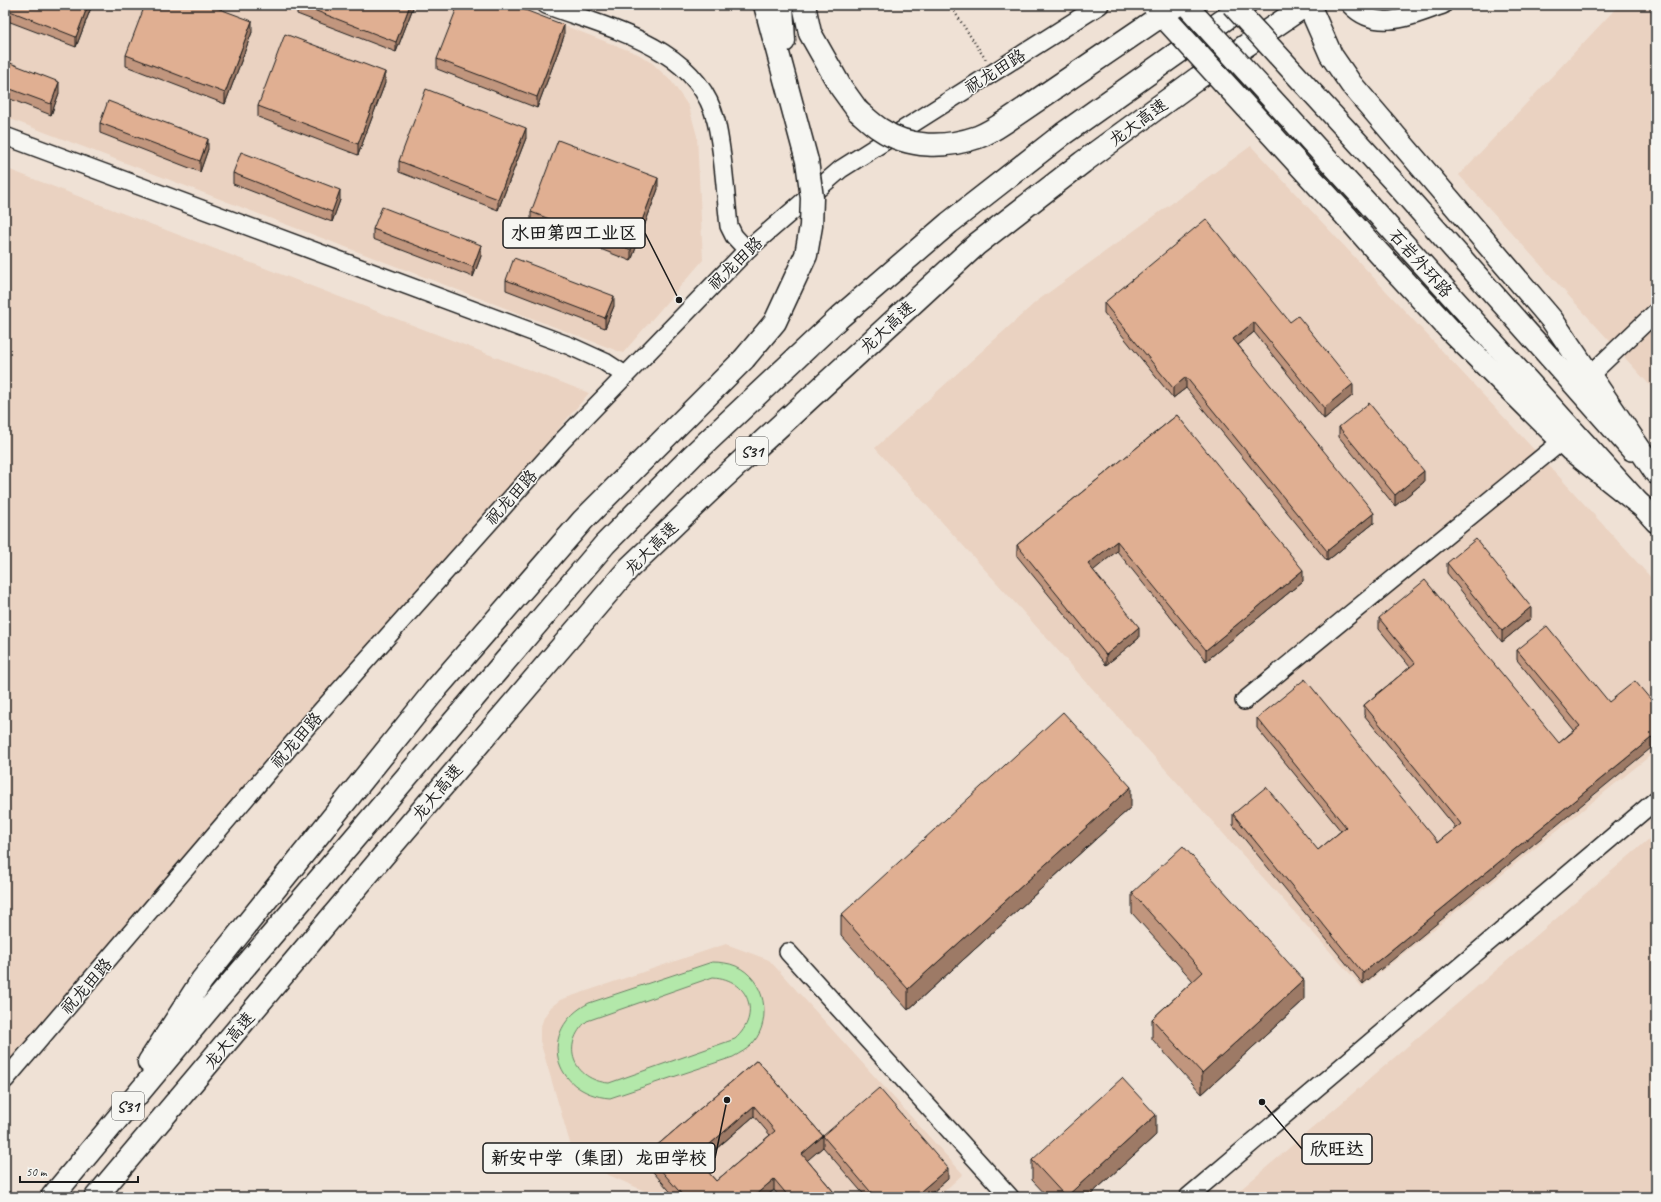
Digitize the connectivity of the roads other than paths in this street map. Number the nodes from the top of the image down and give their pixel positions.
1 (546, 5) edge
2 (765, 5) edge
3 (782, 5) edge
4 (804, 5) edge
5 (1100, 5) edge
6 (1153, 5) edge
7 (1177, 5) edge
8 (1186, 5) edge
9 (1232, 5) edge
10 (1245, 5) edge
11 (1350, 5) edge
12 (1443, 5) edge
13 (1303, 7) edge
14 (787, 88) junction
15 (5, 136) edge
16 (747, 250) junction
17 (1656, 312) edge
18 (625, 375) junction
19 (1590, 375) junction
20 (1562, 441) junction
21 (1656, 472) edge
22 (1656, 478) edge
23 (1649, 515) edge
24 (1244, 700) dead end
25 (1656, 800) edge
26 (788, 952) dead end
27 (195, 1009) junction
28 (5, 1080) edge
29 (52, 1197) edge
30 (96, 1197) edge
31 (1010, 1197) edge
32 (1188, 1197) edge

1 - 16 street
2 - 14 highway
3 - 14 highway
4 - 7 highway, bridge
5 - 16 street, 祝龙田路
6 - 20 highway, bridge
8 - 23 main road, 石岩外环路, bridge
9 - 22 main road, 石岩外环路, bridge
10 - 27 highway, 龙大高速 / S31
11 - 12 street
13 - 19 highway
13 - 30 highway, 龙大高速 / S31
14 - 27 highway, bridge
15 - 18 street
16 - 18 street, 祝龙田路
17 - 19 street
18 - 28 street, 祝龙田路
19 - 21 highway
20 - 23 highway
20 - 24 street
25 - 32 street
26 - 31 street
27 - 29 highway, 龙大高速 / S31

